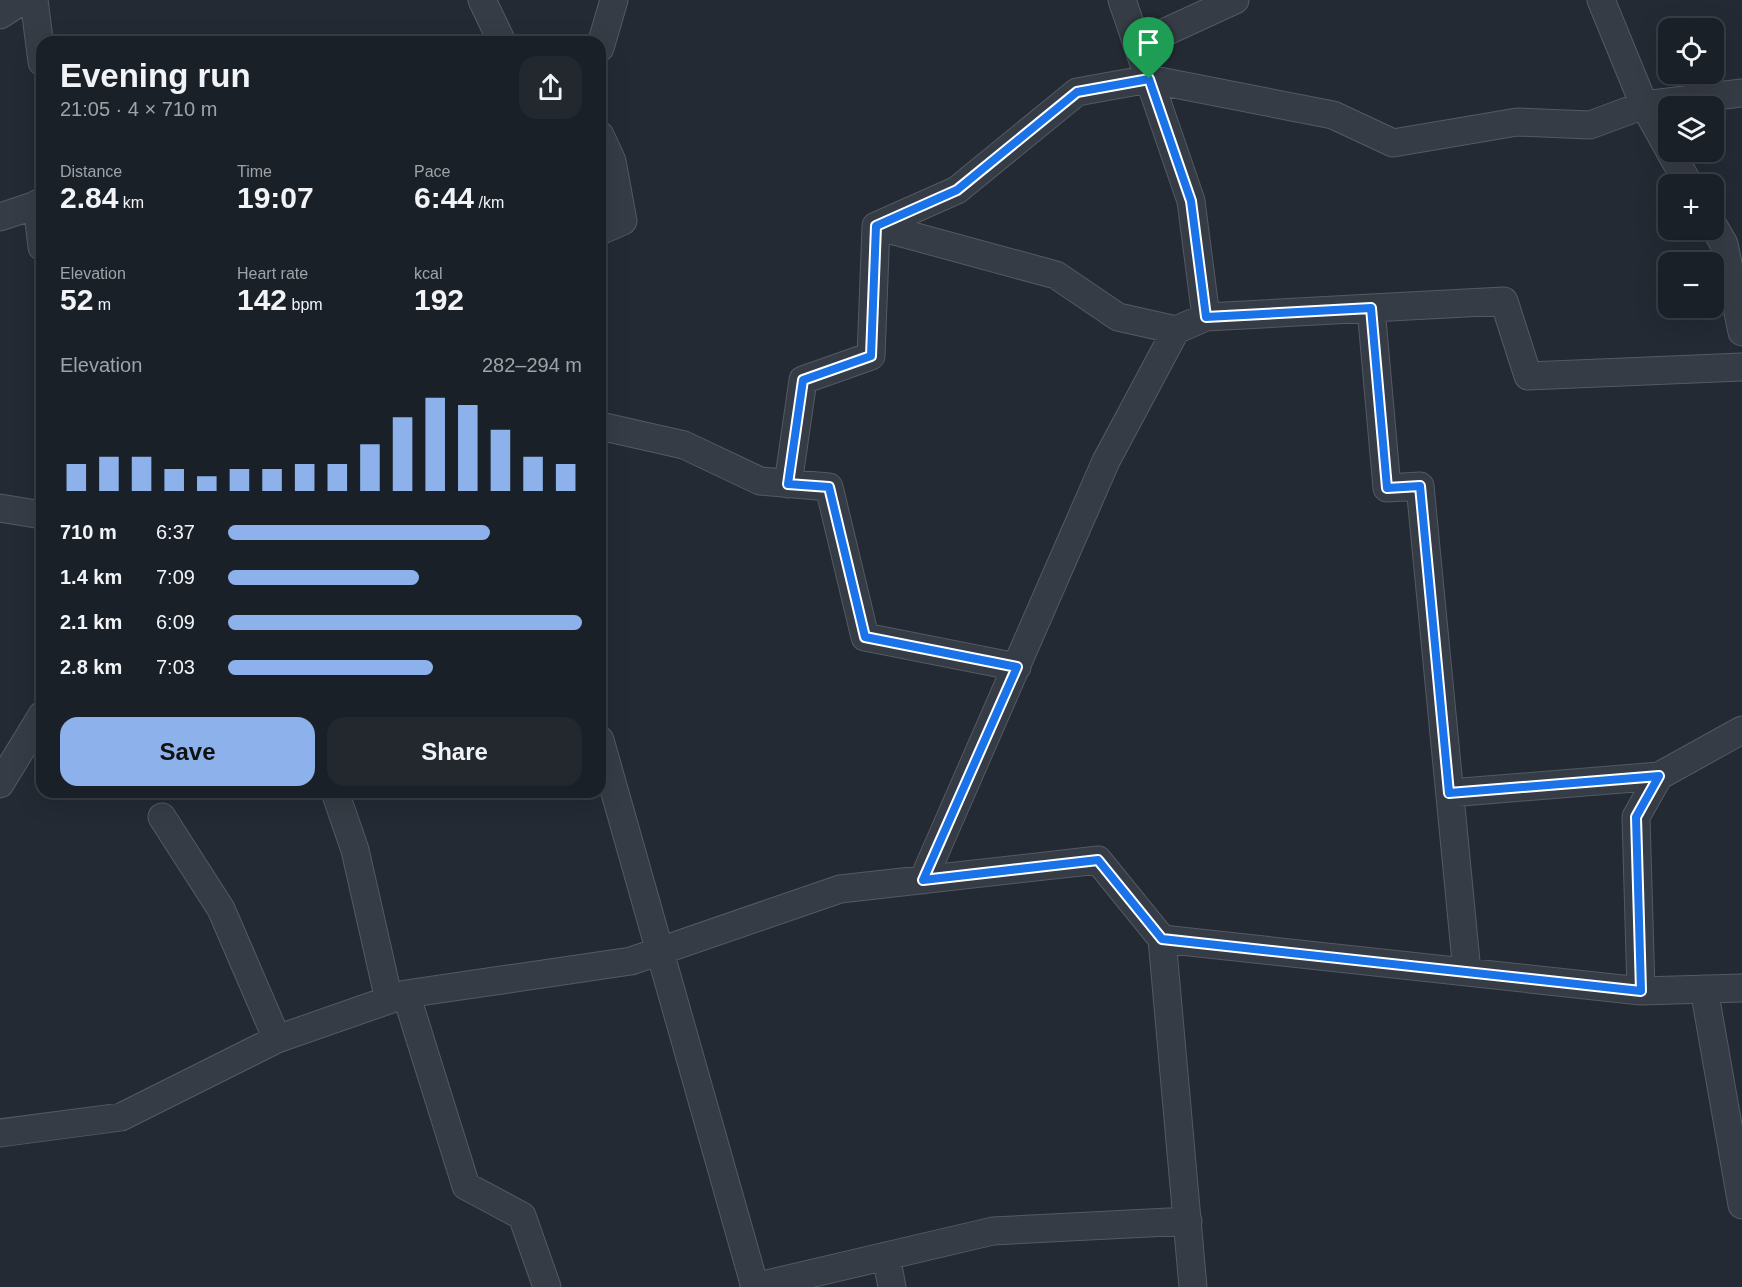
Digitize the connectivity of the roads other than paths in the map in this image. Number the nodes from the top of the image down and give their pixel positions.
1 (23, 0) edge
2 (34, 0) edge
3 (482, 0) edge
4 (614, 0) edge
5 (1122, 0) edge
6 (1235, 0) edge
7 (1601, 0) edge
8 (0, 15) edge
9 (39, 36) edge
10 (499, 36) edge
11 (604, 36) edge
12 (1137, 45) junction
13 (1149, 79) junction
14 (1742, 93) edge
15 (1644, 105) junction
16 (1658, 130) edge
17 (606, 148) edge
18 (36, 204) edge
19 (0, 217) edge
20 (876, 226) junction
21 (606, 228) edge
22 (1722, 240) edge
23 (1371, 308) junction
24 (1206, 317) junction
25 (1176, 330) junction
26 (1742, 332) edge
27 (1742, 367) edge
28 (606, 427) edge
29 (788, 484) junction
30 (0, 508) edge
31 (36, 514) edge
32 (1017, 667) junction
33 (36, 726) edge
34 (1742, 730) edge
35 (606, 760) edge
36 (1659, 776) junction
37 (0, 784) edge
38 (1449, 793) junction
39 (337, 798) edge
40 (162, 817) dead end
41 (923, 880) junction
42 (1162, 939) junction
43 (662, 950) junction
44 (1467, 972) junction
45 (1742, 988) edge
46 (1704, 989) junction
47 (1641, 991) junction
48 (398, 997) junction
49 (277, 1039) junction
50 (0, 1133) edge
51 (1742, 1205) edge
52 (1188, 1221) junction
53 (886, 1256) junction
54 (547, 1287) edge
55 (755, 1287) edge
56 (892, 1287) edge
57 (1193, 1287) edge

1 - 8 street
2 - 9 street
3 - 10 street
4 - 11 street
5 - 12 street
6 - 12 street
7 - 15 street
12 - 13 street
13 - 15 street
13 - 20 street
13 - 24 street
14 - 15 street
15 - 16 street
17 - 21 street
18 - 19 street
20 - 25 street
20 - 29 street
22 - 26 street
23 - 24 street
23 - 27 street
23 - 38 street
24 - 25 street
25 - 32 street
28 - 29 street
29 - 32 street
30 - 31 street
32 - 41 street
33 - 37 street
34 - 36 street
35 - 43 street
36 - 38 street
36 - 47 street
38 - 44 street
39 - 48 street
40 - 49 street
41 - 42 street
41 - 43 street
42 - 44 street
42 - 52 street
43 - 48 street
43 - 55 street
44 - 47 street
45 - 46 street
46 - 47 street
46 - 51 street
48 - 49 street
48 - 54 street
49 - 50 street
52 - 53 street
52 - 57 street
53 - 55 street
53 - 56 street

